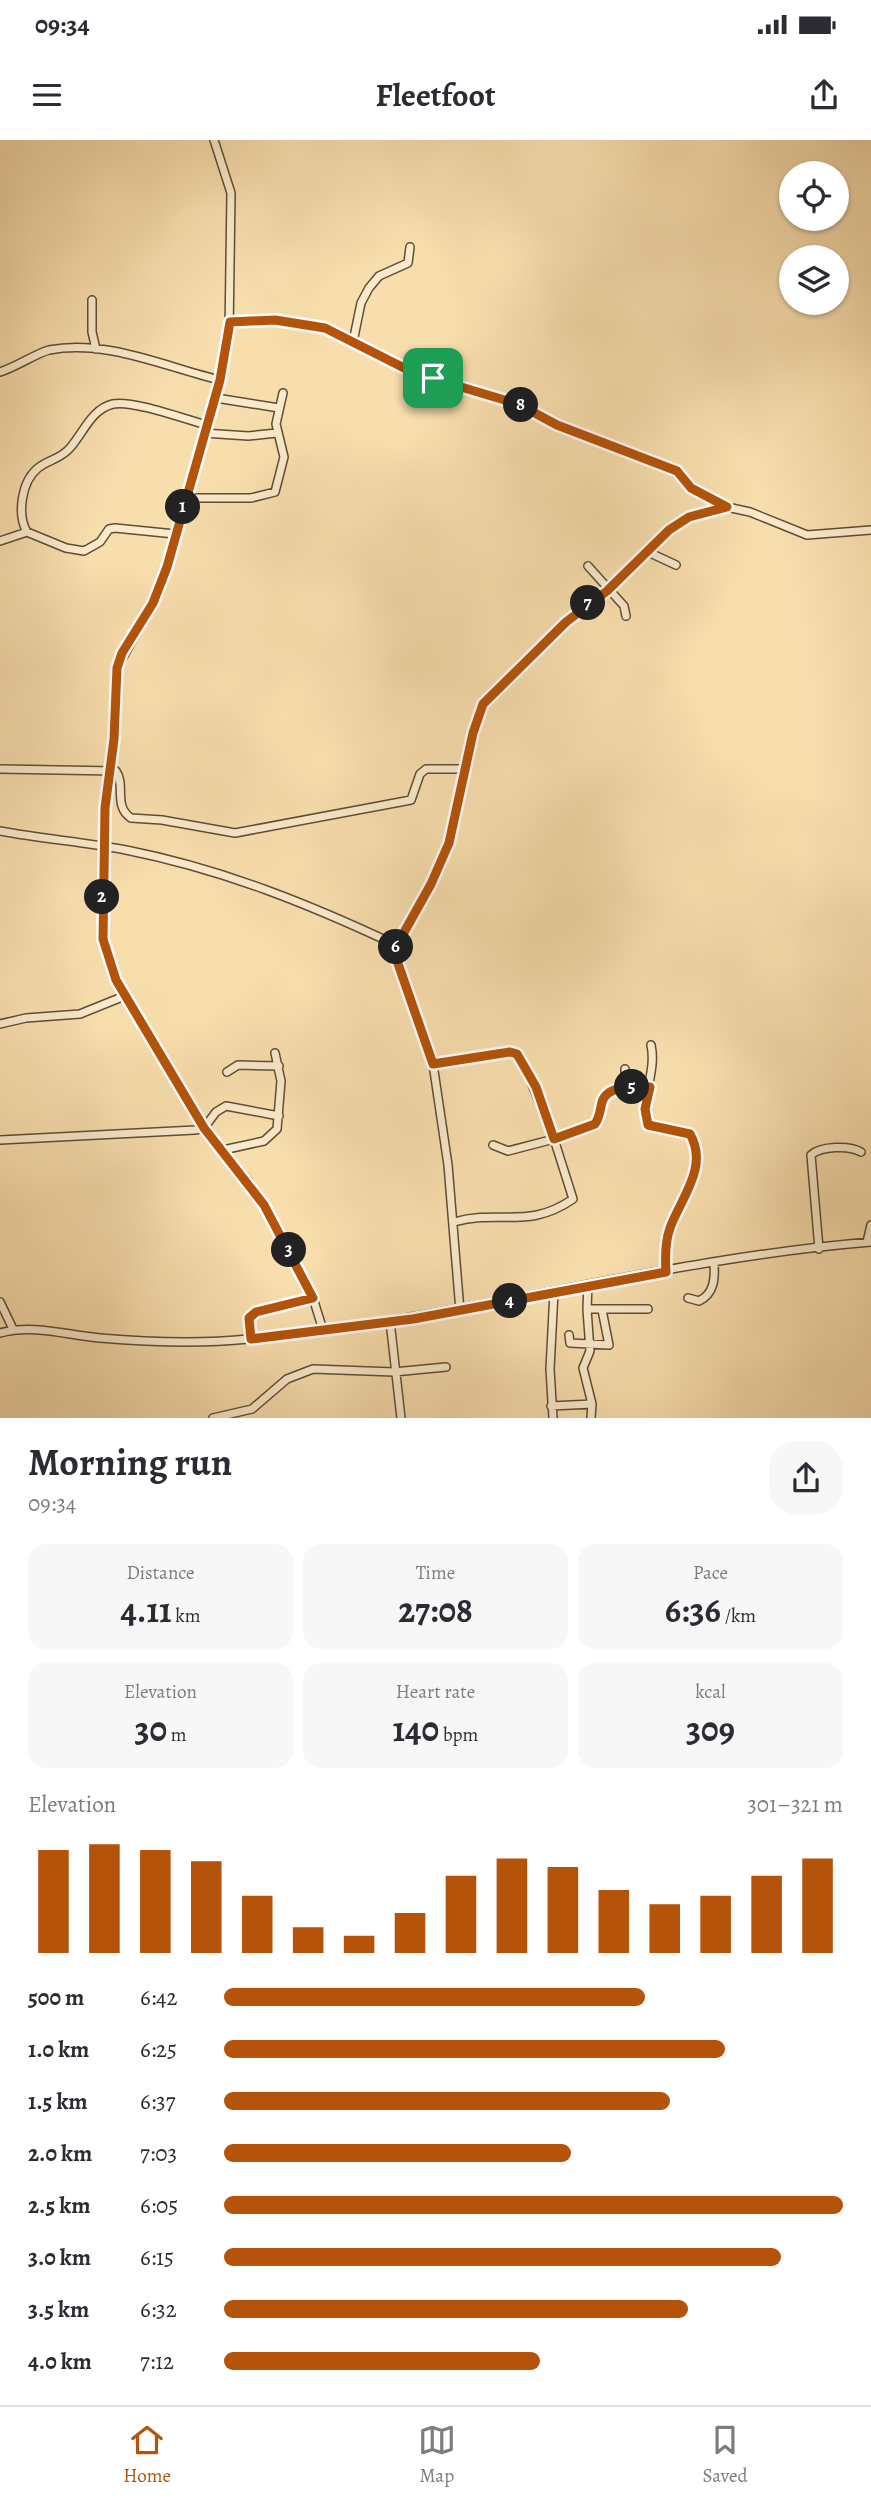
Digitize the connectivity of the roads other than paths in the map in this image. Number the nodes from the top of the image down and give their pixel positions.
1 (214, 140) edge
2 (410, 247) dead end
3 (92, 300) dead end
4 (230, 322) junction
5 (353, 342) junction
6 (96, 349) junction
7 (0, 372) edge
8 (220, 380) junction
9 (283, 393) dead end
10 (216, 398) junction
11 (279, 408) junction
12 (205, 429) junction
13 (276, 433) junction
14 (186, 498) junction
15 (727, 507) junction
16 (871, 530) edge
17 (27, 532) junction
18 (175, 534) junction
19 (0, 541) edge
20 (648, 552) junction
21 (676, 565) dead end
22 (587, 566) dead end
23 (607, 591) junction
24 (626, 616) dead end
25 (0, 769) edge
26 (467, 769) junction
27 (110, 771) junction
28 (0, 831) edge
29 (104, 847) junction
30 (397, 945) junction
31 (127, 995) junction
32 (0, 1024) edge
33 (651, 1045) dead end
34 (275, 1053) dead end
35 (433, 1064) junction
36 (279, 1066) junction
37 (625, 1069) dead end
38 (227, 1072) dead end
39 (625, 1087) junction
40 (650, 1087) junction
41 (279, 1116) junction
42 (204, 1128) junction
43 (554, 1139) junction
44 (0, 1140) edge
45 (493, 1145) dead end
46 (223, 1150) junction
47 (861, 1152) dead end
48 (454, 1222) junction
49 (871, 1225) edge
50 (869, 1242) edge
51 (819, 1249) junction
52 (714, 1264) junction
53 (666, 1272) junction
54 (588, 1285) junction
55 (554, 1292) junction
56 (313, 1298) junction
57 (688, 1298) dead end
58 (0, 1302) edge
59 (587, 1309) junction
60 (648, 1309) dead end
61 (602, 1310) junction
62 (460, 1311) junction
63 (390, 1321) junction
64 (13, 1329) junction
65 (323, 1330) junction
66 (0, 1333) edge
67 (569, 1335) dead end
68 (251, 1339) junction
69 (588, 1344) junction
70 (446, 1367) dead end
71 (394, 1372) junction
72 (592, 1404) junction
73 (551, 1406) junction
74 (213, 1418) edge
75 (401, 1418) edge
76 (553, 1418) edge
77 (591, 1418) edge

1 - 4 street
2 - 5 street
3 - 6 street
4 - 5 street
4 - 8 street
5 - 15 street
6 - 7 street
6 - 8 street
8 - 10 street
9 - 11 street
10 - 11 street
10 - 12 street
11 - 13 street
12 - 13 street
12 - 14 street
12 - 17 street
13 - 14 street
14 - 18 street
15 - 16 street
15 - 20 street
17 - 18 street
17 - 19 street
18 - 27 street
20 - 21 street
20 - 23 street
22 - 23 street
23 - 24 street
23 - 26 street
25 - 27 street
26 - 27 street
26 - 30 street
27 - 29 street
28 - 29 street
29 - 30 street
29 - 31 street
30 - 35 street
31 - 32 street
31 - 42 street
33 - 40 street
34 - 36 street
35 - 43 street
35 - 48 street
36 - 38 street
36 - 41 street
37 - 39 street
39 - 40 street
39 - 43 street
40 - 53 street
41 - 42 street
41 - 46 street
42 - 44 street
42 - 46 street
43 - 45 street
43 - 48 street
46 - 56 street
47 - 51 street
48 - 62 street
49 - 50 street
50 - 51 street
51 - 52 street
52 - 53 street
52 - 57 street
53 - 54 street
54 - 55 street
54 - 59 street
55 - 62 street
55 - 73 street
56 - 65 street
56 - 68 street
58 - 64 street
59 - 61 street
59 - 69 street
60 - 61 street
61 - 69 street
62 - 63 street
63 - 65 street
63 - 71 street
64 - 66 street
64 - 68 street
65 - 68 street
67 - 69 street
69 - 72 street
70 - 71 street
71 - 74 street
71 - 75 street
72 - 73 street
72 - 77 street
73 - 76 street

